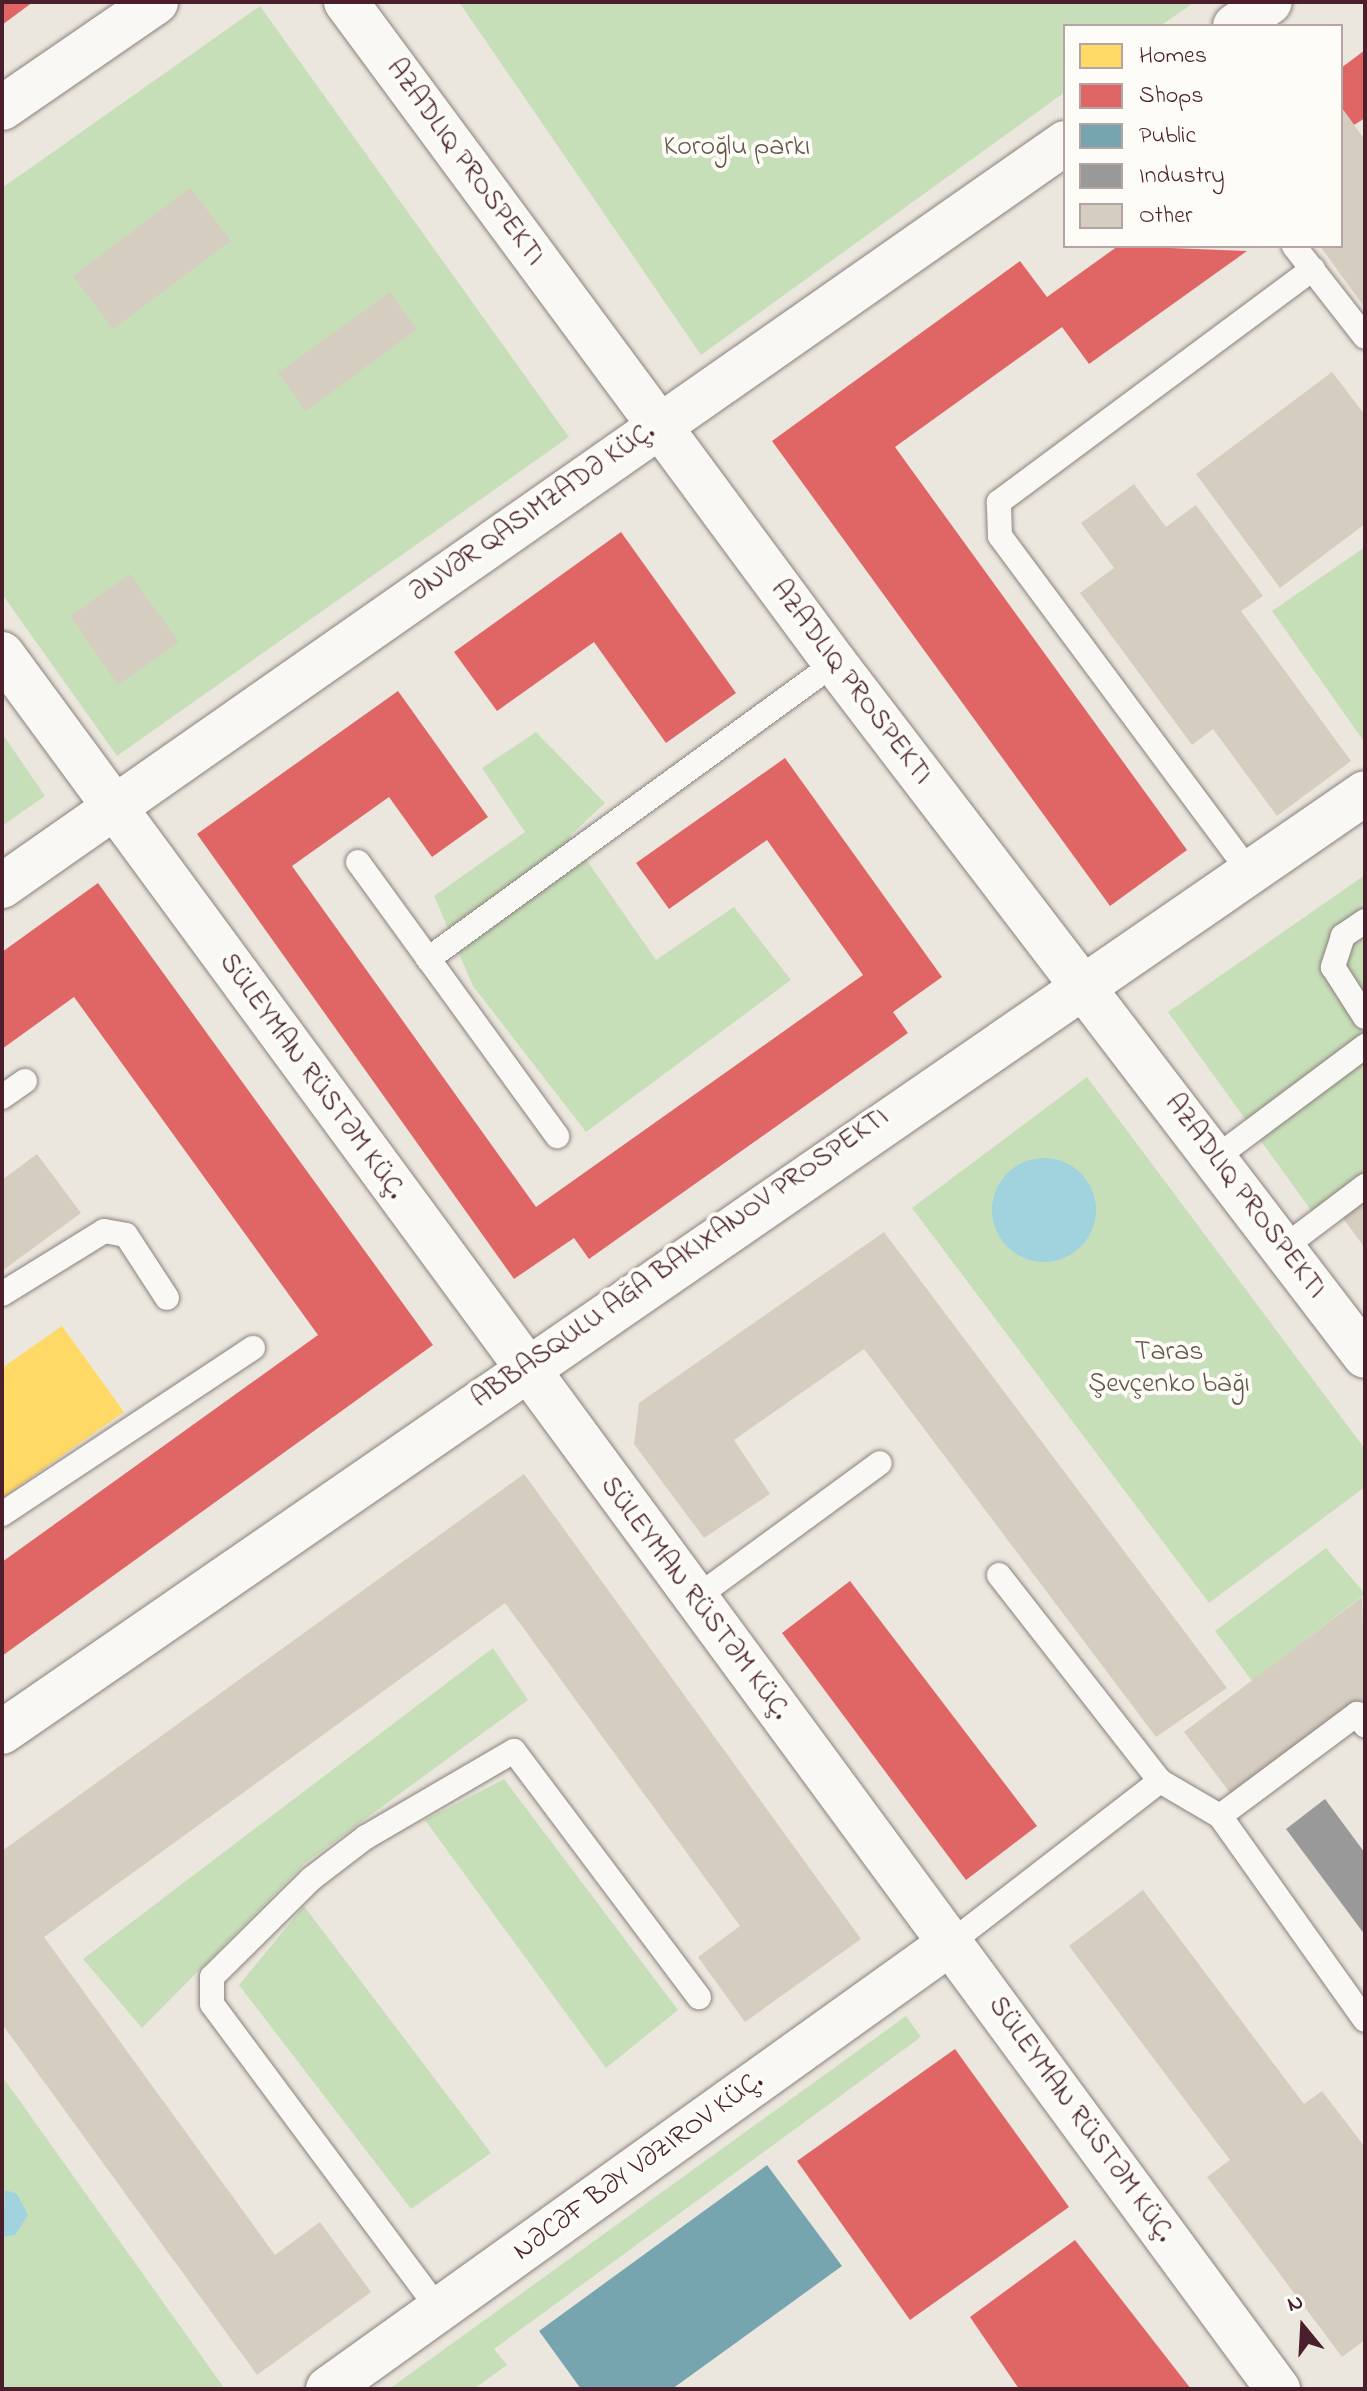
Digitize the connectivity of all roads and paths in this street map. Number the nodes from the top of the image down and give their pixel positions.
1 (156, 2) edge
2 (346, 2) edge
3 (1270, 2) edge
4 (1238, 24) edge
5 (2, 108) edge
6 (1063, 144) edge
7 (1296, 248) edge
8 (1313, 269) junction
9 (1365, 337) edge
10 (657, 425) junction
11 (2, 654) edge
12 (835, 663) junction
13 (1365, 793) edge
14 (115, 807) junction
15 (358, 862) dead end
16 (1248, 870) junction
17 (2, 886) edge
18 (1365, 921) edge
19 (428, 959) junction
20 (1079, 984) junction
21 (1365, 1017) edge
22 (1365, 1046) edge
23 (25, 1081) dead end
24 (2, 1097) edge
25 (557, 1136) dead end
26 (1214, 1159) junction
27 (1365, 1186) edge
28 (1283, 1248) junction
29 (2, 1294) edge
30 (167, 1298) dead end
31 (253, 1348) dead end
32 (1365, 1356) edge
33 (523, 1368) junction
34 (880, 1463) dead end
35 (2, 1514) edge
36 (999, 1575) dead end
37 (694, 1599) junction
38 (1362, 1715) edge
39 (2, 1732) edge
40 (1160, 1781) junction
41 (1220, 1816) junction
42 (949, 1944) junction
43 (699, 1997) dead end
44 (1365, 2020) edge
45 (440, 2311) junction
46 (328, 2389) edge
47 (1278, 2389) edge

1 - 5 main road
2 - 10 main road
3 - 4 main road
6 - 10 main road
7 - 8 lane
8 - 9 lane
8 - 16 lane
10 - 12 main road
10 - 14 main road
11 - 14 main road, SÜLEYMAN RÜSTƏM KÜÇ.
12 - 19 lane
12 - 20 main road
13 - 16 main road
14 - 17 main road
14 - 33 main road, SÜLEYMAN RÜSTƏM KÜÇ.
15 - 19 lane
16 - 20 main road
18 - 21 lane
19 - 25 lane
20 - 26 main road
20 - 33 main road
22 - 26 lane
23 - 24 lane
26 - 28 main road
27 - 28 lane
28 - 32 main road
29 - 30 lane
31 - 35 lane
33 - 37 main road, SÜLEYMAN RÜSTƏM KÜÇ.
33 - 39 main road
34 - 37 lane
36 - 40 lane
37 - 42 main road, SÜLEYMAN RÜSTƏM KÜÇ.
38 - 41 lane
40 - 41 lane
40 - 42 lane
41 - 44 lane
42 - 45 main road, NƏCƏF BƏY VƏZIROV KÜÇ.
42 - 47 main road, SÜLEYMAN RÜSTƏM KÜÇ.
43 - 45 lane
45 - 46 main road, NƏCƏF BƏY VƏZIROV KÜÇ.

